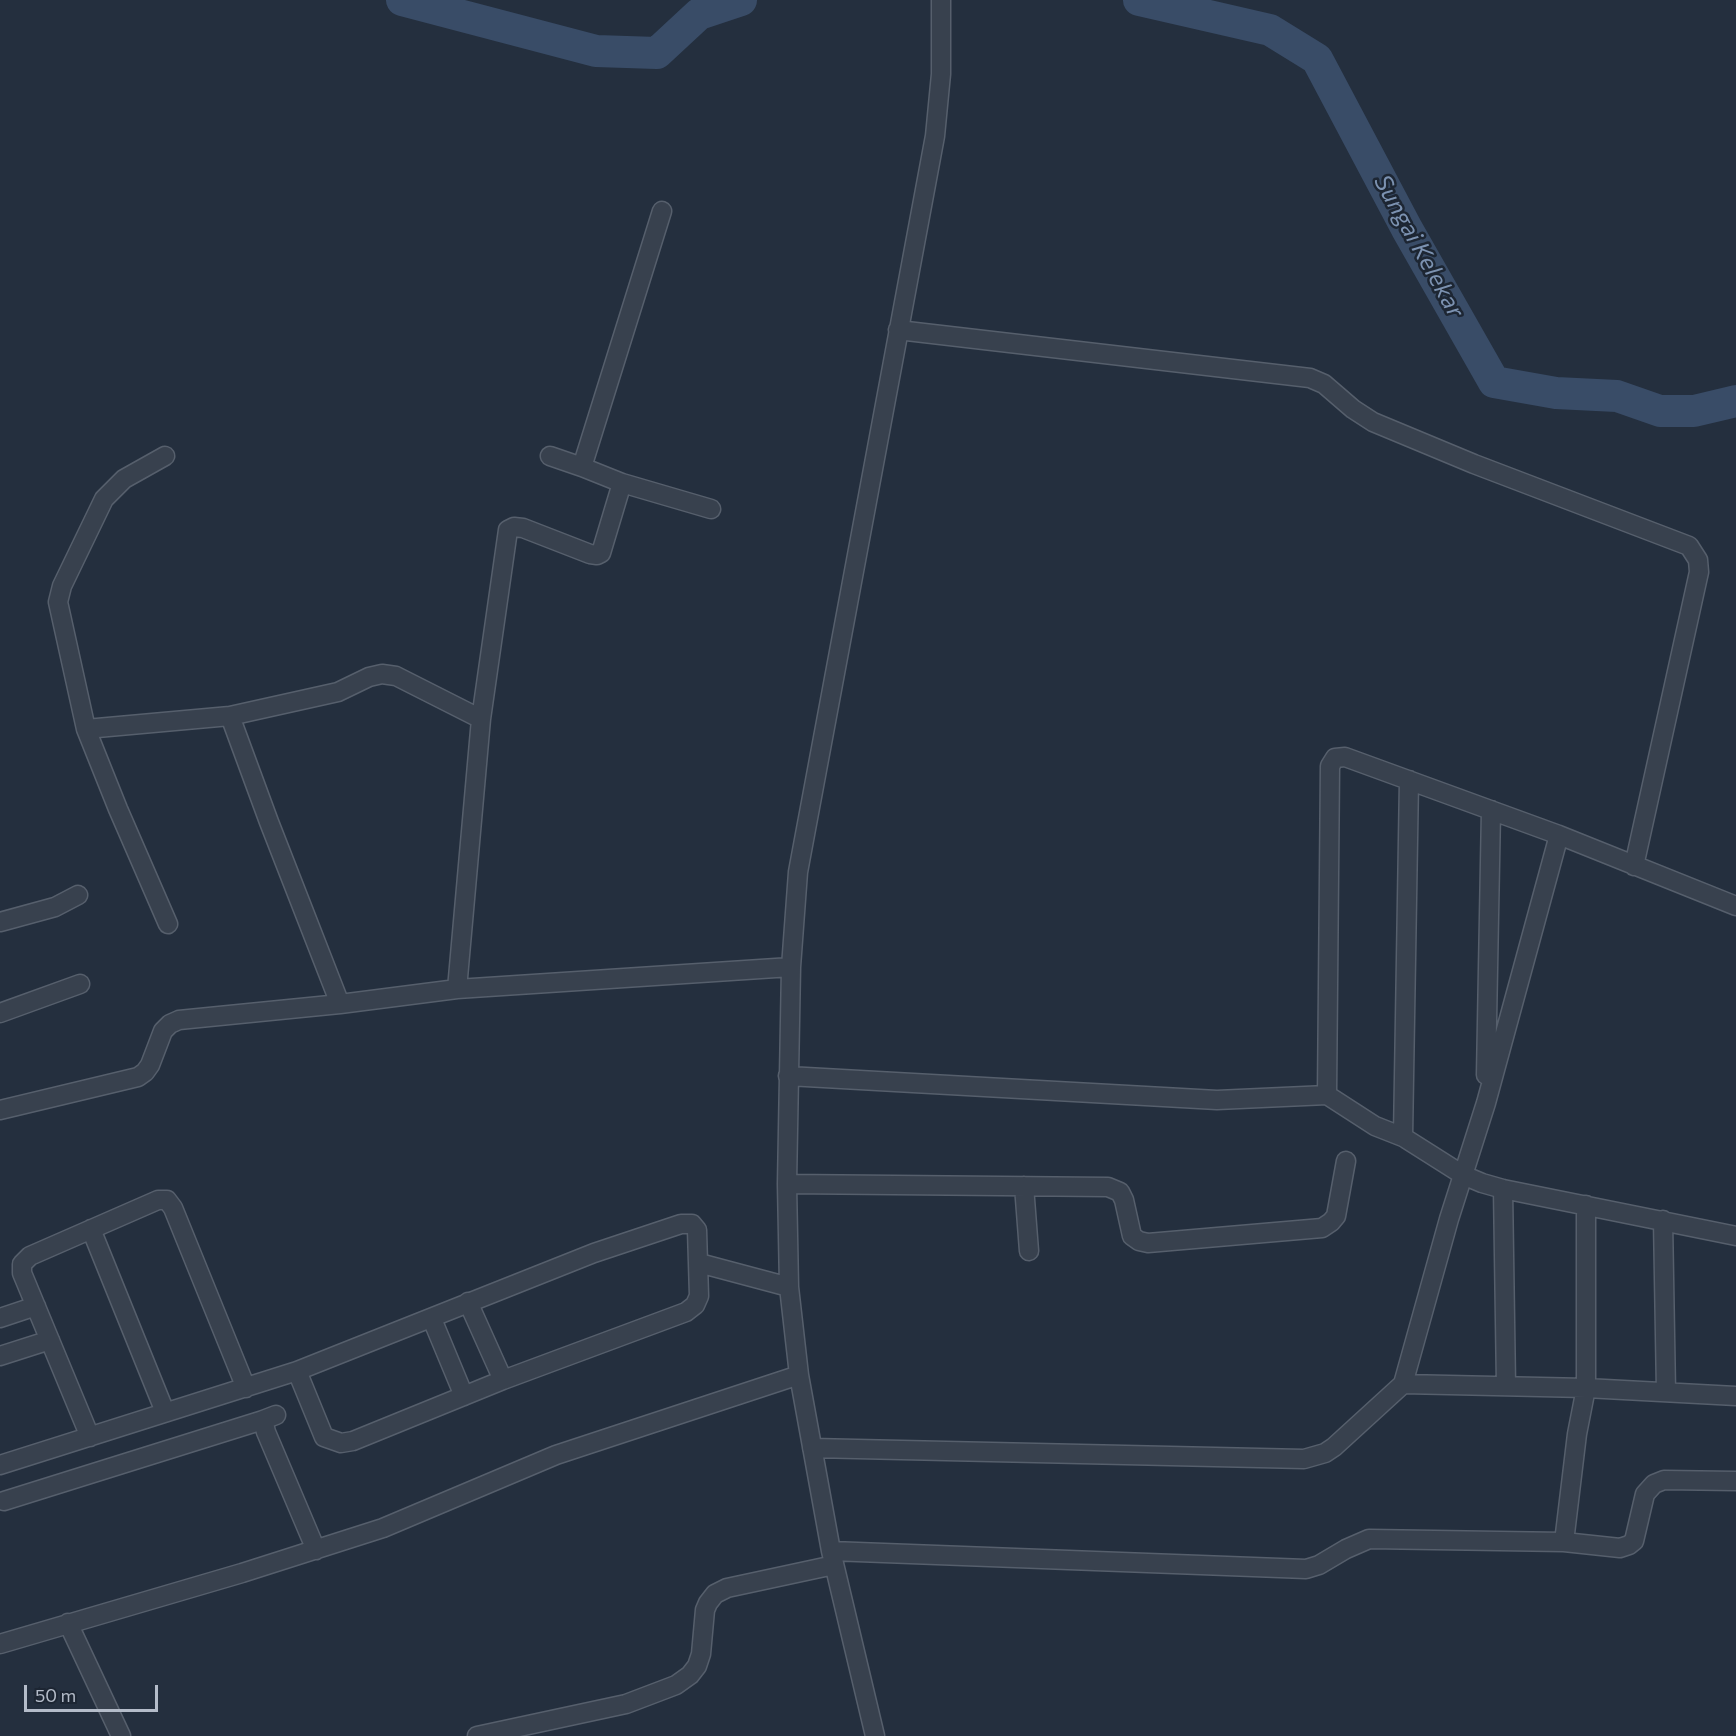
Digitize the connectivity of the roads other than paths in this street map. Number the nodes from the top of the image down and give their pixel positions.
1 (941, 2) edge
2 (662, 211) dead end
3 (897, 330) junction
4 (165, 456) dead end
5 (550, 456) dead end
6 (582, 466) junction
7 (622, 483) junction
8 (711, 509) dead end
9 (230, 716) junction
10 (481, 719) junction
11 (86, 729) junction
12 (1409, 780) junction
13 (1491, 810) junction
14 (1559, 835) junction
15 (1634, 866) junction
16 (78, 895) dead end
17 (1736, 906) edge
18 (0, 922) edge
19 (168, 924) dead end
20 (791, 967) junction
21 (80, 984) dead end
22 (458, 989) junction
23 (340, 1004) junction
24 (0, 1013) edge
25 (788, 1077) junction
26 (1327, 1095) junction
27 (1486, 1103) junction
28 (0, 1110) edge
29 (1403, 1137) junction
30 (1346, 1161) dead end
31 (1463, 1175) junction
32 (787, 1184) junction
33 (1024, 1186) junction
34 (1503, 1189) junction
35 (1586, 1205) junction
36 (1663, 1220) junction
37 (91, 1229) junction
38 (1736, 1236) edge
39 (1029, 1251) dead end
40 (699, 1263) junction
41 (789, 1287) junction
42 (468, 1302) junction
43 (36, 1306) junction
44 (0, 1318) edge
45 (432, 1318) junction
46 (50, 1340) junction
47 (0, 1356) edge
48 (297, 1371) junction
49 (799, 1375) junction
50 (502, 1380) junction
51 (1403, 1384) junction
52 (1506, 1386) junction
53 (246, 1388) junction
54 (1586, 1388) junction
55 (1666, 1392) junction
56 (464, 1396) junction
57 (1736, 1396) edge
58 (165, 1412) junction
59 (90, 1437) junction
60 (812, 1448) junction
61 (0, 1465) edge
62 (1736, 1479) edge
63 (4, 1501) dead end
64 (1564, 1542) junction
65 (316, 1550) junction
66 (833, 1558) junction
67 (68, 1623) junction
68 (0, 1644) edge
69 (121, 1736) edge
70 (477, 1736) edge
71 (874, 1736) edge

1 - 3 street
2 - 6 street
3 - 15 street
3 - 20 street
4 - 11 street
5 - 6 street
6 - 7 street
7 - 8 street
7 - 10 street
9 - 10 street
9 - 11 street
9 - 23 street
10 - 22 street
11 - 19 street
12 - 13 street
12 - 26 street
12 - 29 street
13 - 14 street
13 - 27 street
14 - 15 street
14 - 27 street
15 - 17 street
16 - 18 street
20 - 22 street
20 - 25 street
21 - 24 street
22 - 23 street
23 - 28 street
25 - 26 street
25 - 32 street
26 - 29 street
27 - 31 street
29 - 31 street
30 - 33 street
31 - 34 street
31 - 51 street
32 - 33 street
32 - 41 street
33 - 39 street
34 - 35 street
34 - 52 street
35 - 36 street
35 - 54 street
36 - 38 street
36 - 55 street
37 - 43 street
37 - 53 street
37 - 58 street
40 - 41 street
40 - 42 street
40 - 50 street
41 - 49 street
42 - 45 street
42 - 50 street
43 - 44 street
43 - 46 street
45 - 48 street
45 - 56 street
46 - 47 street
46 - 59 street
48 - 53 street
48 - 56 street
49 - 60 street
49 - 65 street
50 - 56 street
51 - 52 street
51 - 60 street
52 - 54 street
53 - 58 street
54 - 55 street
54 - 64 street
55 - 57 street
58 - 59 street
59 - 61 street
60 - 66 street
62 - 64 street
63 - 65 street
64 - 66 street
65 - 67 street
66 - 70 street
66 - 71 street
67 - 68 street
67 - 69 street

